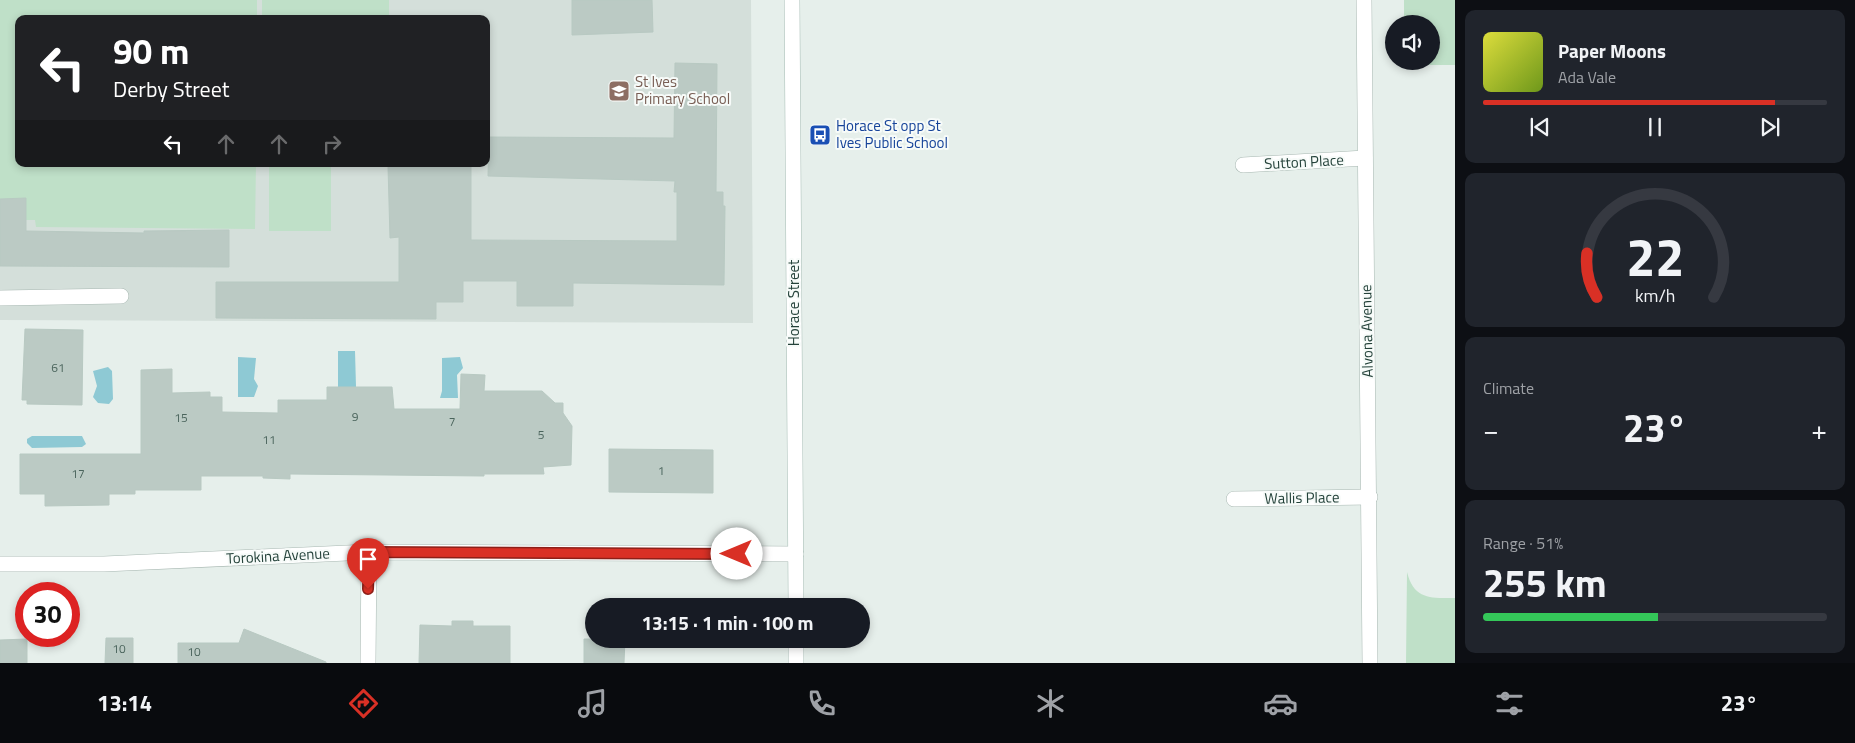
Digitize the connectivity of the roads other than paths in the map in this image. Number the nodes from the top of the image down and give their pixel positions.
1 (792, 0) edge
2 (1364, 0) edge
3 (1365, 158) junction
4 (1243, 165) dead end
5 (121, 296) dead end
6 (0, 298) edge
7 (1370, 497) junction
8 (1234, 500) dead end
9 (369, 552) junction
10 (796, 554) junction
11 (0, 564) edge
12 (796, 598) edge
13 (796, 648) edge
14 (368, 663) edge
15 (796, 663) edge
16 (1370, 663) edge

1 - 10 street, Horace Street
2 - 3 street, Alvona Avenue
3 - 4 street, Sutton Place
3 - 7 street, Alvona Avenue
5 - 6 street
7 - 8 street, Wallis Place
7 - 16 street, Alvona Avenue
9 - 10 street, Torokina Avenue
9 - 11 street, Torokina Avenue
9 - 14 street
10 - 12 street, Horace Street
13 - 15 street

